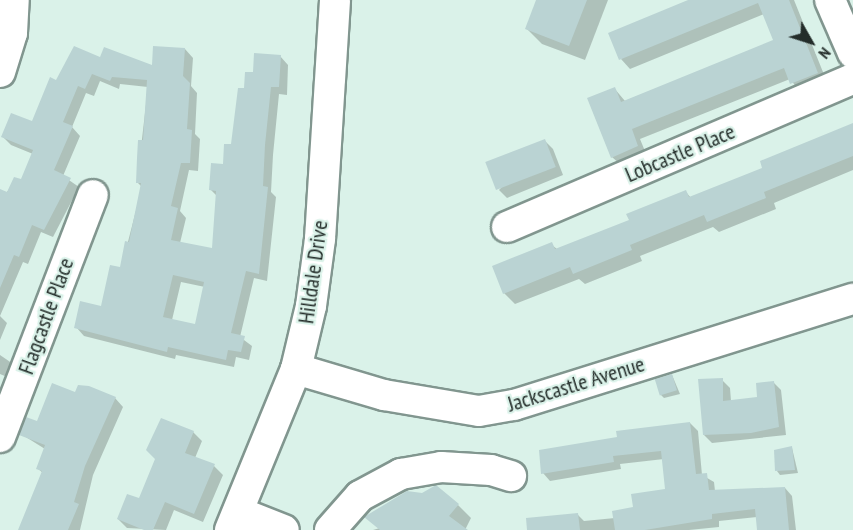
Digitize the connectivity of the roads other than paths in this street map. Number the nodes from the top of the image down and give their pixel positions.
1 (14, 0) edge
2 (335, 0) edge
3 (830, 0) edge
4 (853, 53) edge
5 (0, 72) edge
6 (853, 79) edge
7 (93, 195) dead end
8 (507, 227) dead end
9 (853, 299) edge
10 (296, 369) junction
11 (0, 437) edge
12 (511, 476) dead end
13 (234, 521) edge
14 (284, 530) edge
15 (330, 530) edge

1 - 5 street
2 - 10 street, Hilldale Drive
3 - 4 street
6 - 8 street, Lobcastle Place
7 - 11 street, Flagcastle Place
9 - 10 street, Jackscastle Avenue
10 - 13 street, Hilldale Drive
12 - 15 street
13 - 14 street

